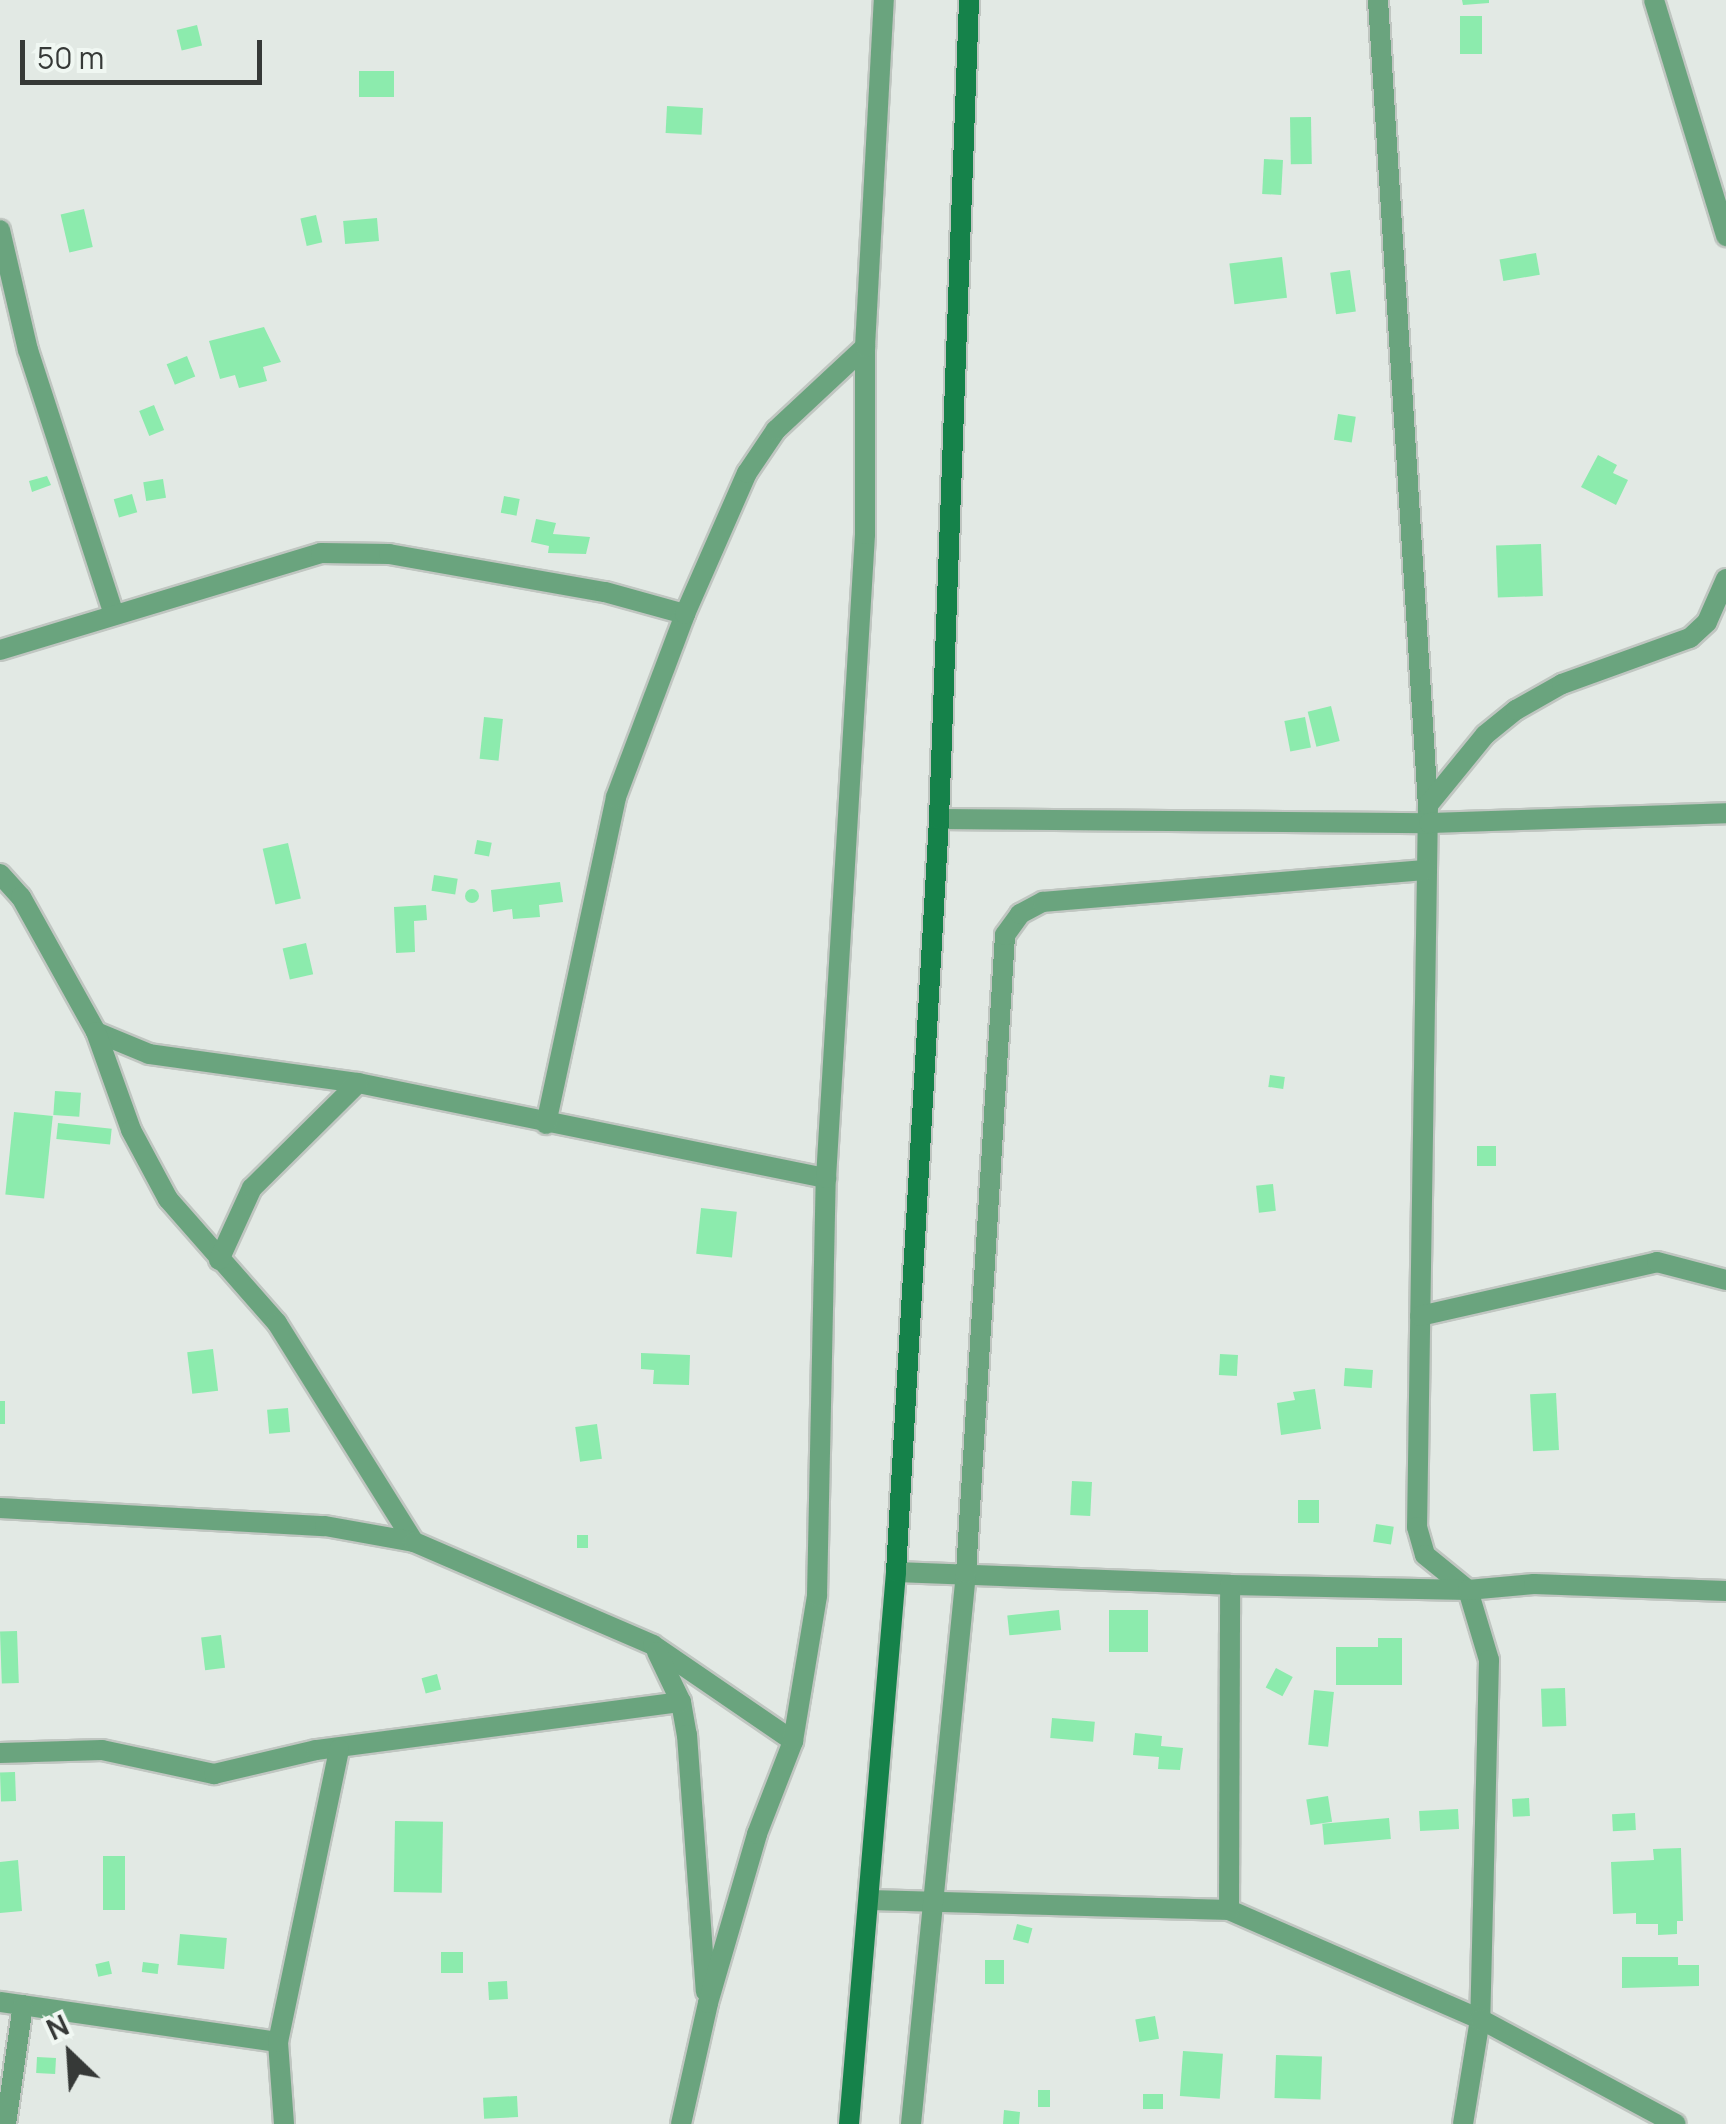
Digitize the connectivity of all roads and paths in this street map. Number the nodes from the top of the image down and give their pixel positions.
1 (884, 0) edge
2 (970, 0) edge
3 (1378, 0) edge
4 (1654, 0) edge
5 (0, 230) edge
6 (1726, 236) edge
7 (865, 347) junction
8 (1726, 580) edge
9 (114, 614) junction
10 (684, 614) junction
11 (0, 650) edge
12 (1726, 813) edge
13 (1428, 814) junction
14 (939, 819) junction
15 (1427, 870) junction
16 (0, 874) edge
17 (96, 1032) junction
18 (358, 1083) junction
19 (546, 1124) junction
20 (826, 1178) junction
21 (218, 1260) junction
22 (1726, 1280) edge
23 (1420, 1316) junction
24 (0, 1508) edge
25 (414, 1542) junction
26 (896, 1572) junction
27 (966, 1574) junction
28 (1230, 1586) junction
29 (1468, 1590) junction
30 (1726, 1592) edge
31 (653, 1646) junction
32 (680, 1702) junction
33 (793, 1742) junction
34 (339, 1749) junction
35 (0, 1753) edge
36 (871, 1900) junction
37 (931, 1902) junction
38 (1228, 1910) junction
39 (0, 2002) edge
40 (708, 2003) junction
41 (23, 2005) junction
42 (1480, 2019) junction
43 (278, 2042) junction
44 (6, 2124) edge
45 (284, 2124) edge
46 (681, 2124) edge
47 (849, 2124) edge
48 (911, 2124) edge
49 (1463, 2124) edge
50 (1676, 2124) edge

1 - 7 street
2 - 14 main road
3 - 13 street
4 - 6 street
5 - 9 street
7 - 10 street
7 - 20 street
8 - 13 street
9 - 10 street
9 - 11 street
10 - 19 street
12 - 13 street
13 - 14 street
13 - 15 street
14 - 26 main road
15 - 23 street
15 - 27 street
16 - 17 street
17 - 18 street
17 - 21 street
18 - 19 street
18 - 21 street
19 - 20 street
20 - 33 street
21 - 25 street
22 - 23 street
23 - 29 street
24 - 25 street
25 - 31 street
26 - 27 street
26 - 36 main road
27 - 28 street
27 - 37 street
28 - 29 street
28 - 38 street
29 - 30 street
29 - 42 street
31 - 32 street
31 - 33 street
32 - 34 street
32 - 40 street
33 - 40 street
34 - 35 street
34 - 43 street
36 - 37 street
36 - 47 main road
37 - 38 street
37 - 48 street
38 - 42 street
39 - 41 street
40 - 46 street
41 - 43 street
41 - 44 street
42 - 49 street
42 - 50 street
43 - 45 street

